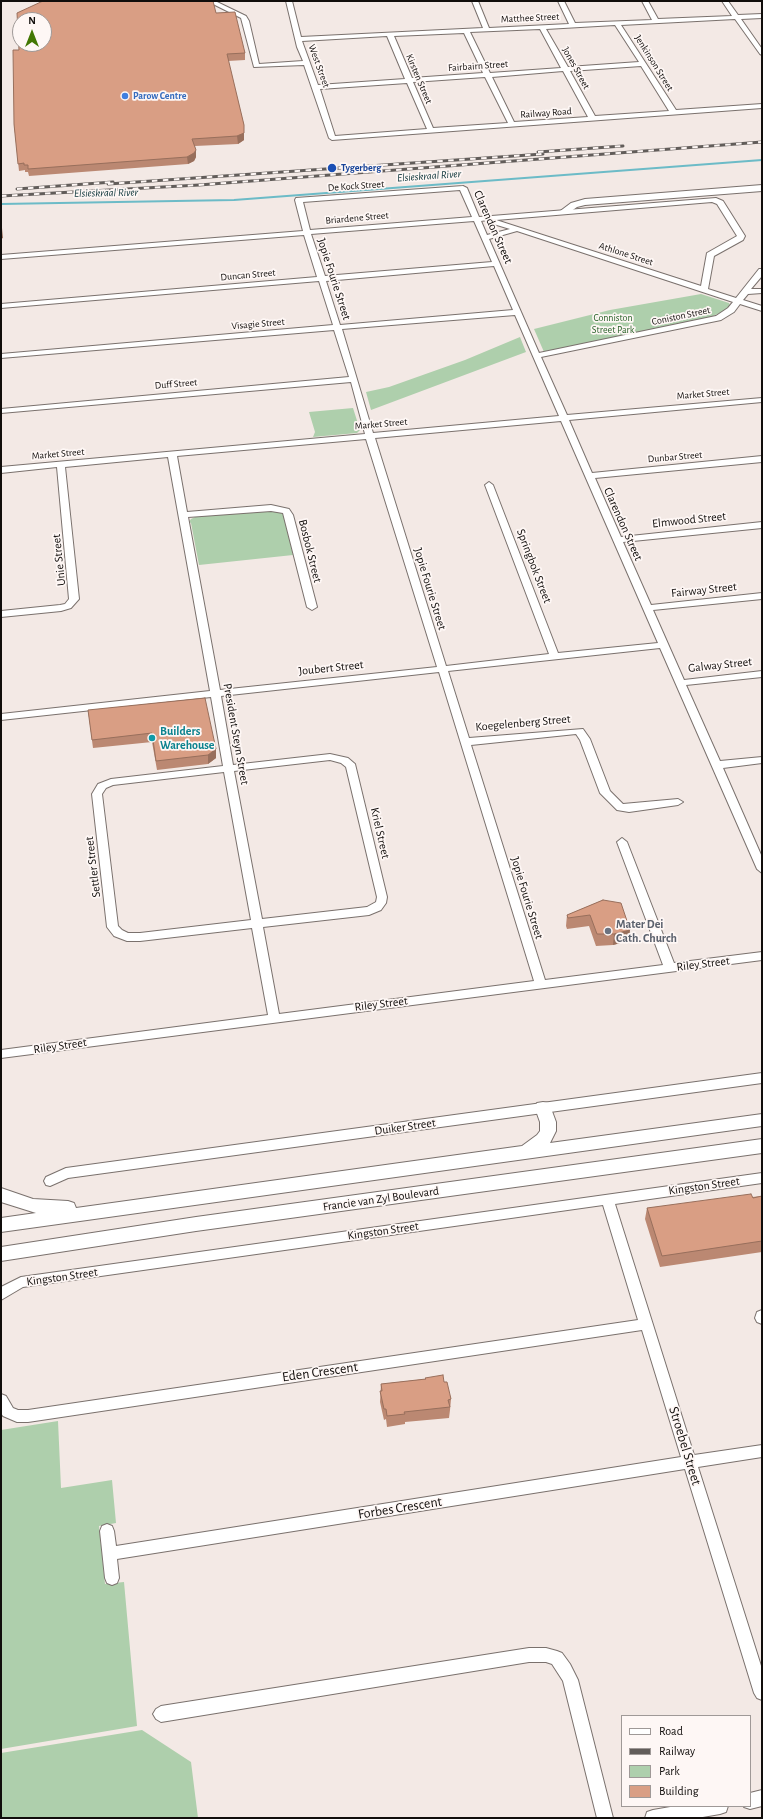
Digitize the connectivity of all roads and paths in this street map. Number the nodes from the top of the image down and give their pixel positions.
1 (210, 1) edge
2 (289, 1) edge
3 (475, 1) edge
4 (561, 1) edge
5 (645, 1) edge
6 (725, 1) edge
7 (762, 16) edge
8 (736, 18) junction
9 (656, 22) junction
10 (617, 24) junction
11 (572, 26) junction
12 (542, 27) junction
13 (487, 30) junction
14 (466, 31) junction
15 (390, 35) junction
16 (300, 39) junction
17 (762, 53) edge
18 (306, 61) junction
19 (642, 64) junction
20 (566, 69) junction
21 (488, 75) junction
22 (409, 80) junction
23 (316, 87) junction
24 (762, 106) edge
25 (674, 113) junction
26 (593, 119) junction
27 (512, 125) junction
28 (431, 131) junction
29 (332, 138) joint
30 (463, 188) joint
31 (762, 188) edge
32 (299, 200) joint
33 (564, 212) junction
34 (480, 218) junction
35 (518, 228) junction
36 (307, 232) junction
37 (485, 238) junction
38 (1, 257) edge
39 (496, 264) junction
40 (762, 271) edge
41 (322, 279) junction
42 (704, 290) junction
43 (762, 291) edge
44 (746, 292) junction
45 (739, 301) junction
46 (1, 306) edge
47 (762, 308) edge
48 (517, 312) junction
49 (337, 327) junction
50 (1, 356) edge
51 (537, 356) junction
52 (354, 379) junction
53 (762, 400) edge
54 (1, 411) edge
55 (564, 418) junction
56 (370, 436) junction
57 (172, 455) junction
58 (762, 459) edge
59 (61, 465) junction
60 (1, 470) edge
61 (589, 476) junction
62 (489, 485) dead end
63 (182, 515) junction
64 (762, 525) edge
65 (617, 540) junction
66 (762, 596) edge
67 (312, 606) dead end
68 (648, 608) junction
69 (1, 614) edge
70 (664, 645) junction
71 (555, 657) junction
72 (442, 669) junction
73 (762, 674) edge
74 (680, 683) junction
75 (215, 694) junction
76 (1, 717) edge
77 (466, 742) junction
78 (762, 760) edge
79 (716, 765) junction
80 (229, 769) junction
81 (678, 802) dead end
82 (622, 842) dead end
83 (759, 854) edge
84 (762, 869) edge
85 (256, 923) junction
86 (762, 956) edge
87 (670, 968) junction
88 (541, 984) junction
89 (274, 1018) junction
90 (1, 1054) edge
91 (762, 1078) edge
92 (543, 1108) junction
93 (762, 1120) edge
94 (762, 1146) edge
95 (525, 1153) junction
96 (762, 1178) edge
97 (50, 1182) dead end
98 (1, 1195) edge
99 (607, 1199) junction
100 (171, 1202) junction
101 (1, 1225) edge
102 (1, 1254) edge
103 (3, 1292) edge
104 (647, 1324) junction
105 (1, 1400) edge
106 (762, 1451) edge
107 (690, 1461) junction
108 (107, 1531) dead end
109 (109, 1554) junction
110 (112, 1578) dead end
111 (762, 1693) edge
112 (161, 1714) dead end
113 (762, 1798) edge
114 (751, 1801) edge
115 (714, 1807) edge
116 (605, 1818) edge
117 (653, 1818) edge

1 - 18 street
2 - 16 street, West Street
3 - 13 street
4 - 11 street
5 - 9 street
6 - 8 street
7 - 8 street, Matthee Street
8 - 9 street, Matthee Street
8 - 17 street
9 - 10 street, Matthee Street
10 - 11 street, Matthee Street
10 - 19 street, Jenkinson Street
11 - 12 street, Matthee Street
12 - 13 street, Matthee Street
12 - 20 street, Jones Street
13 - 14 street, Matthee Street
14 - 15 street, Matthee Street
14 - 21 street
15 - 16 street, Matthee Street
15 - 22 street, Kirsten Street
16 - 18 street, West Street
18 - 23 street, West Street
19 - 20 street, Fairbairn Street
19 - 25 street, Jenkinson Street
20 - 21 street, Fairbairn Street
20 - 26 street, Jones Street
21 - 22 street, Fairbairn Street
21 - 27 street
22 - 23 street, Fairbairn Street
22 - 28 street, Kirsten Street
23 - 29 street, West Street
24 - 25 street, Railway Road
25 - 26 street, Railway Road
26 - 27 street, Railway Road
27 - 28 street, Railway Road
28 - 29 street, Railway Road
30 - 32 street, De Kock Street
30 - 34 street, Clarendon Street
31 - 33 main road
32 - 36 street, Jopie Fourie Street
33 - 34 street, Briardene Street
33 - 42 street, Briardene Street
34 - 35 street, Athlone Street
34 - 36 street, Briardene Street
34 - 37 street, Clarendon Street
35 - 37 street
35 - 42 street, Athlone Street
36 - 38 street, Briardene Street
36 - 41 street, Jopie Fourie Street
37 - 39 street, Clarendon Street
39 - 41 street, Duncan Street
39 - 48 street, Clarendon Street
40 - 44 street, Coniston Street
41 - 46 street, Duncan Street
41 - 49 street, Jopie Fourie Street
42 - 45 street, Athlone Street
43 - 44 street
44 - 45 street, Coniston Street
45 - 47 street, Athlone Street
45 - 51 street, Coniston Street
48 - 49 street, Visagie Street
48 - 51 street, Clarendon Street
49 - 50 street, Visagie Street
49 - 52 street, Jopie Fourie Street
51 - 55 street, Clarendon Street
52 - 54 street, Duff Street
52 - 56 street, Jopie Fourie Street
53 - 55 street, Market Street
55 - 56 street, Market Street
55 - 61 street, Clarendon Street
56 - 57 street, Market Street
56 - 72 street, Jopie Fourie Street
57 - 59 street, Market Street
57 - 63 street, President Steyn Street
58 - 61 street, Dunbar Street
59 - 60 street, Market Street
59 - 69 street, Unie Street
61 - 65 street, Clarendon Street
62 - 71 street, Springbok Street
63 - 67 street, Bosbok Street
63 - 75 street, President Steyn Street
64 - 65 street, Elmwood Street
65 - 68 street, Clarendon Street
66 - 68 street, Fairway Street
68 - 70 street, Clarendon Street
70 - 71 street, Joubert Street
70 - 74 street, Clarendon Street
71 - 72 street, Joubert Street
72 - 75 street, Joubert Street
72 - 77 street, Jopie Fourie Street
73 - 74 street, Galway Street
74 - 79 street, Clarendon Street
75 - 76 street, Joubert Street
75 - 80 street, President Steyn Street
77 - 81 street, Koegelenberg Street
77 - 88 street, Jopie Fourie Street
78 - 79 street
79 - 83 street, Clarendon Street
80 - 85 street, President Steyn Street
80 - 85 street, Kriel Street
80 - 85 street, Settler Street
82 - 87 street
83 - 84 street, Clarendon Street
85 - 89 street, President Steyn Street
86 - 87 street, Riley Street
87 - 88 street, Riley Street
88 - 89 street, Riley Street
89 - 90 street, Riley Street
91 - 92 street, Duiker Street
92 - 95 main road
92 - 97 street, Duiker Street
93 - 95 main road
94 - 102 main road, Francie van Zyl Boulevard
95 - 100 main road
96 - 99 street, Kingston Street
98 - 100 main road
99 - 103 street, Kingston Street
99 - 104 street, Stroebel Street
100 - 101 main road
104 - 105 street, Eden Crescent
104 - 107 street, Stroebel Street
106 - 107 street, Forbes Crescent
107 - 109 street, Forbes Crescent
107 - 111 street, Stroebel Street
108 - 109 street
109 - 110 street
112 - 116 street
113 - 114 street
115 - 117 street

